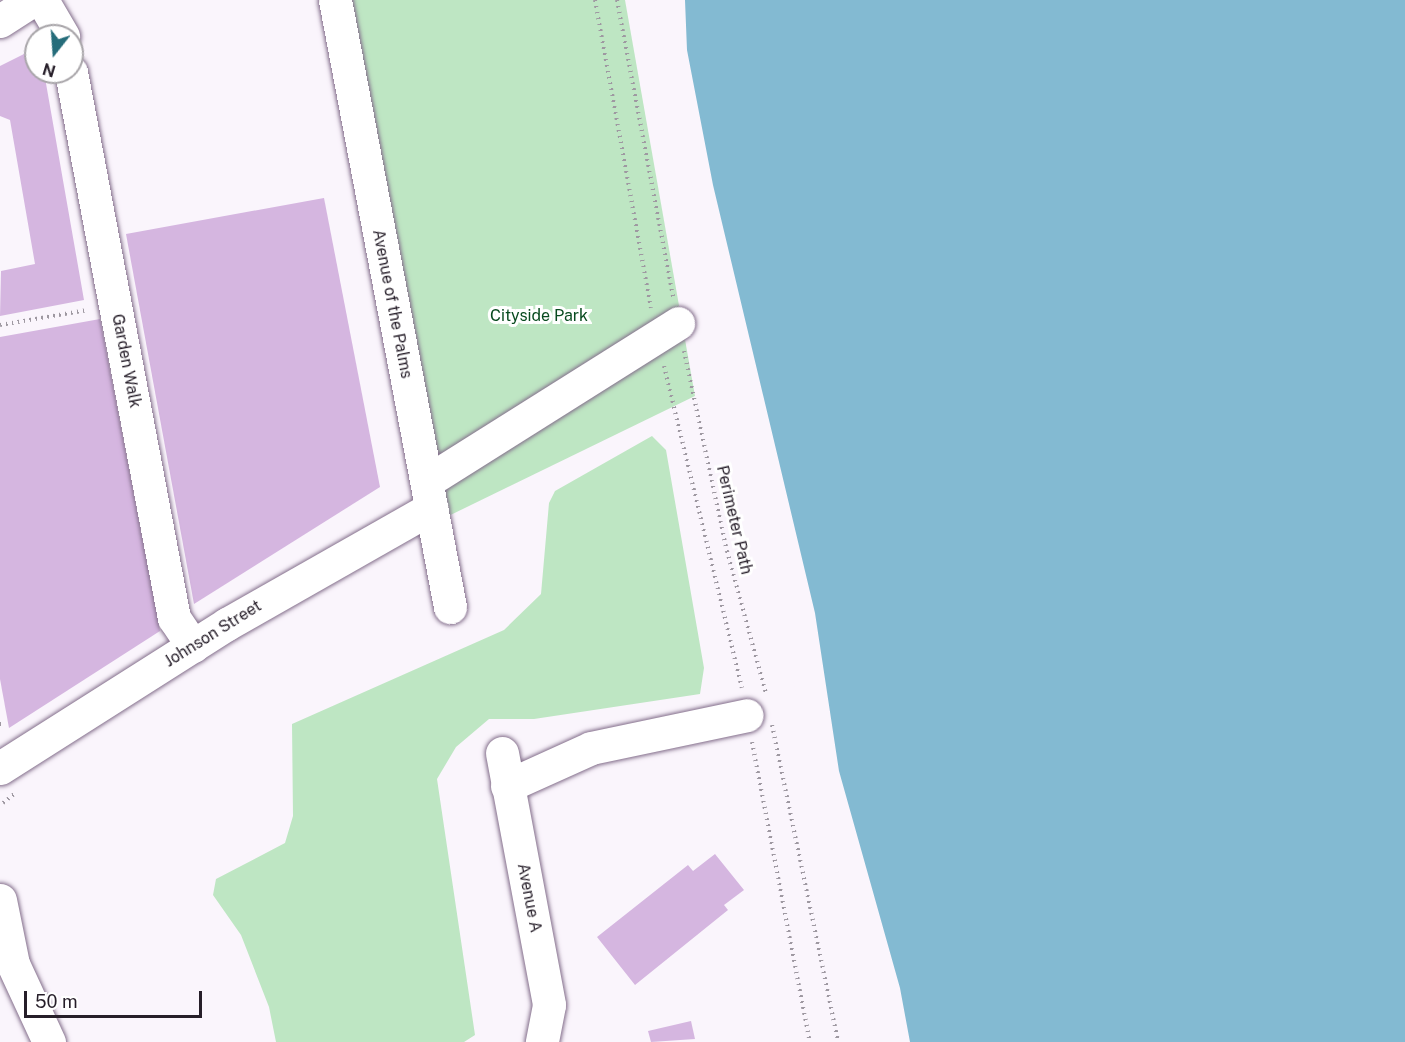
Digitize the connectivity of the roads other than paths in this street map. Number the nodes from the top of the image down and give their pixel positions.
1 (32, 0) edge
2 (42, 0) edge
3 (335, 0) edge
4 (0, 21) edge
5 (56, 24) edge
6 (73, 84) edge
7 (678, 323) road end
8 (437, 475) dead end
9 (430, 508) junction
10 (450, 607) dead end
11 (193, 646) junction
12 (762, 712) road end
13 (502, 753) dead end
14 (0, 768) edge
15 (507, 786) junction
16 (0, 900) edge
17 (49, 1042) edge
18 (542, 1042) edge

1 - 4 street
2 - 5 street
3 - 9 street, Avenue of the Palms
6 - 11 street, Garden Walk
7 - 8 street
9 - 10 street, Avenue of the Palms
9 - 11 street, Johnson Street
11 - 14 street, Johnson Street
12 - 15 street
13 - 15 street, Avenue A
15 - 18 street, Avenue A
16 - 17 street

